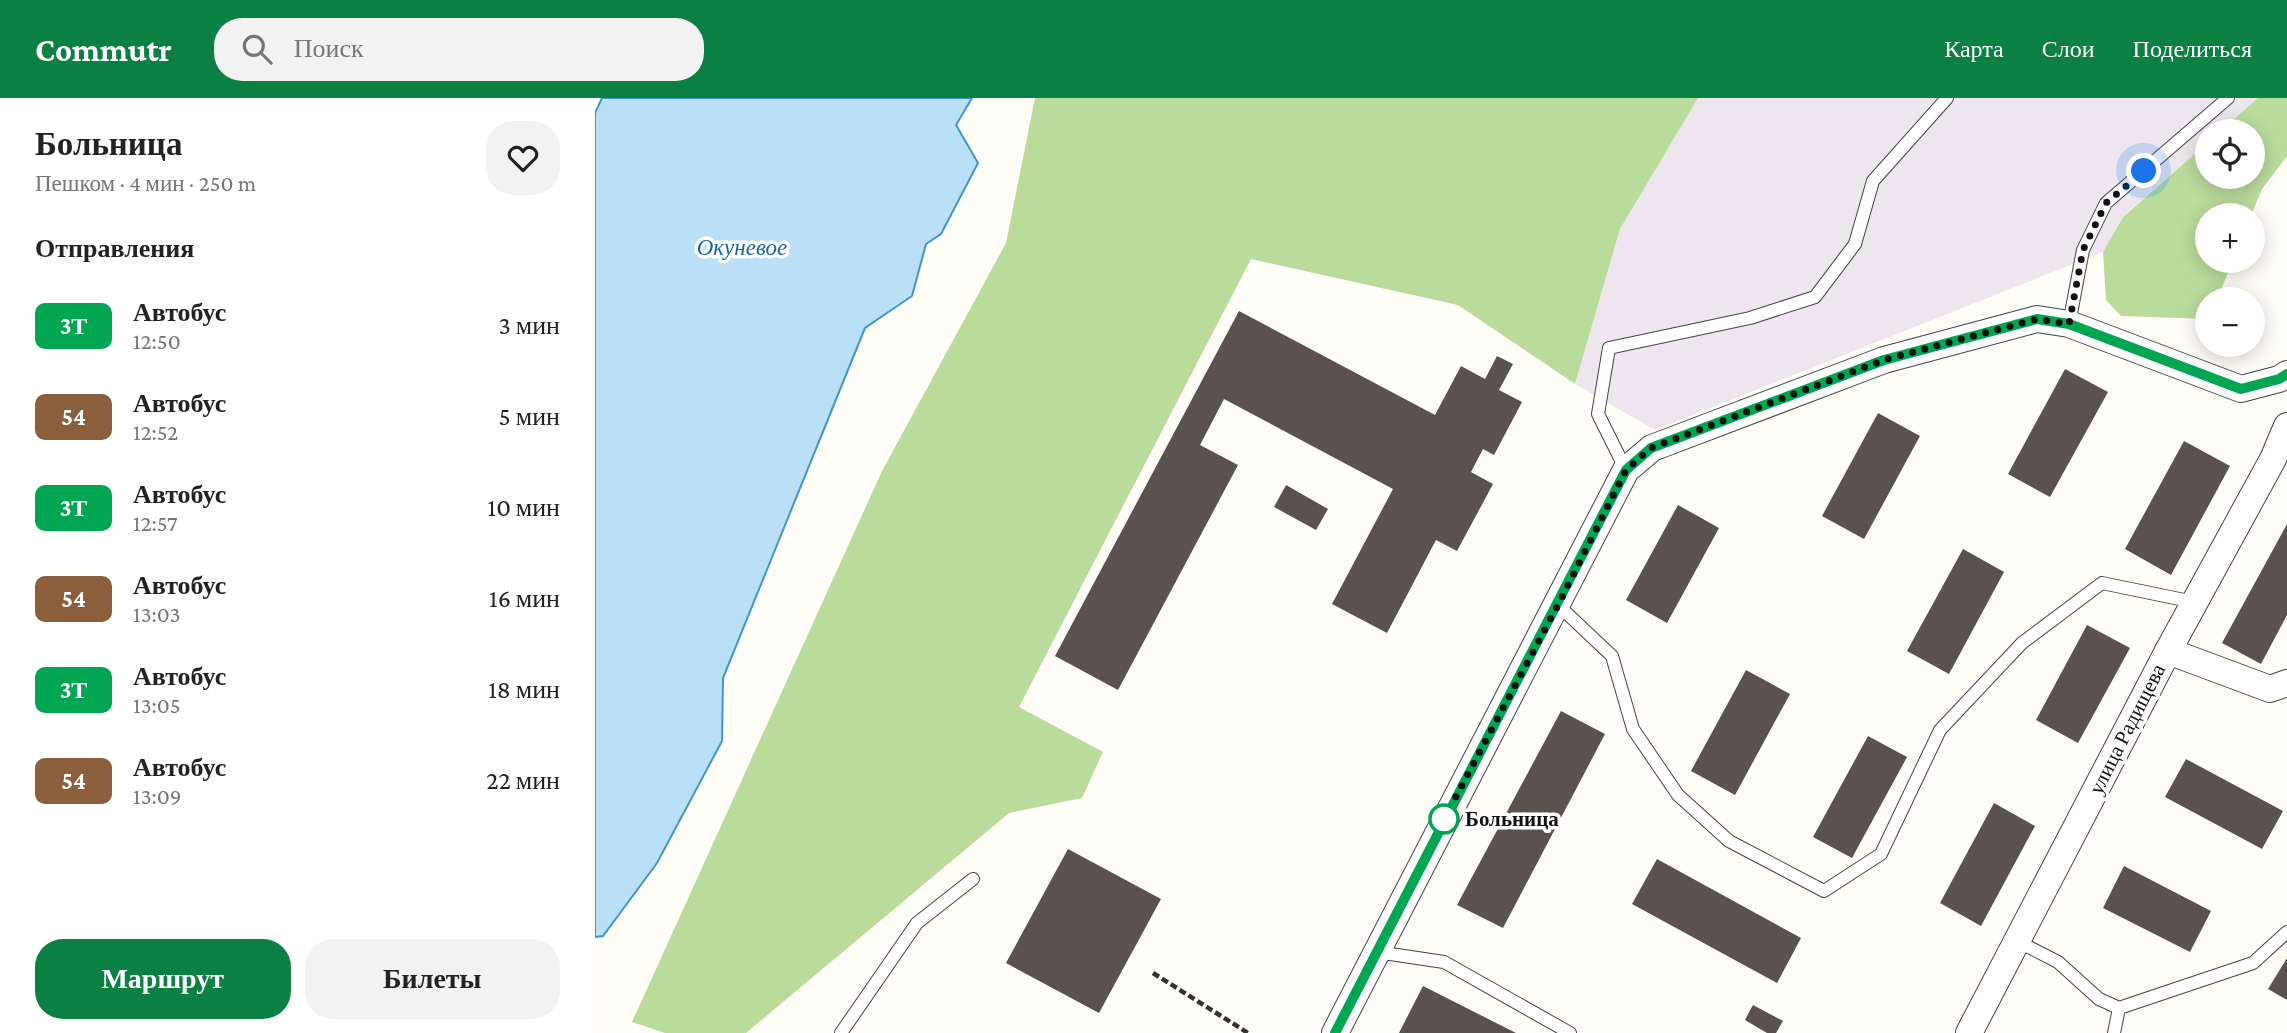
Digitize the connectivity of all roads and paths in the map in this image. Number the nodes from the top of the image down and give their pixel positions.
1 (1947, 98) edge
2 (2228, 98) edge
3 (2069, 324) junction
4 (2287, 374) edge
5 (2287, 426) edge
6 (2280, 462) edge
7 (1626, 470) junction
8 (2194, 602) junction
9 (1558, 605) junction
10 (2168, 651) junction
11 (2287, 683) edge
12 (974, 879) dead end
13 (2287, 932) edge
14 (2017, 941) junction
15 (1377, 952) junction
16 (1153, 973) dead end
17 (2119, 1008) junction
18 (841, 1033) edge
19 (1248, 1033) edge
20 (1335, 1033) edge
21 (1570, 1033) edge
22 (1969, 1033) edge
23 (2114, 1033) edge

1 - 7 lane
2 - 3 lane
3 - 4 street
3 - 7 street
5 - 6 street, улица Радищева
6 - 8 street, улица Радищева
7 - 9 street
8 - 9 lane
8 - 10 street, улица Радищева
9 - 15 street
10 - 11 street
10 - 14 street, улица Радищева
12 - 18 lane
13 - 17 lane
14 - 17 lane
14 - 22 street, улица Радищева
15 - 20 street
15 - 21 lane
16 - 19 path
17 - 23 lane

